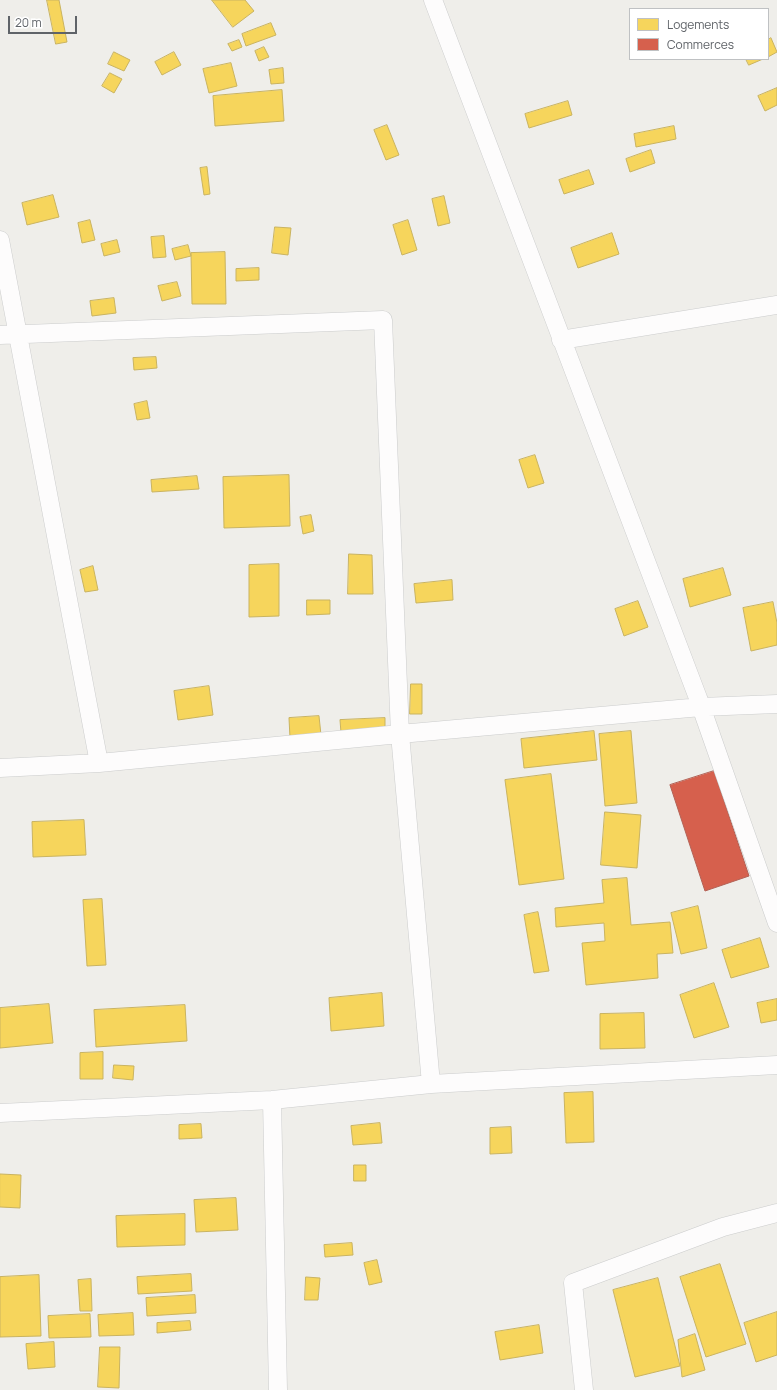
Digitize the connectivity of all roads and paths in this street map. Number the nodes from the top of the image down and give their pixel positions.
1 (433, 0) edge
2 (0, 240) edge
3 (777, 305) edge
4 (18, 335) junction
5 (0, 336) edge
6 (561, 340) junction
7 (777, 704) edge
8 (701, 707) junction
9 (400, 734) junction
10 (99, 763) junction
11 (0, 768) edge
12 (777, 923) edge
13 (777, 1065) edge
14 (430, 1084) junction
15 (272, 1100) junction
16 (0, 1113) edge
17 (777, 1213) edge
18 (278, 1390) edge
19 (584, 1390) edge

1 - 6 street
2 - 4 street
3 - 6 street
4 - 5 street
4 - 9 street
4 - 10 street
6 - 8 street
7 - 8 street
8 - 9 street
8 - 12 street
9 - 10 street
9 - 14 street
10 - 11 street
13 - 14 street
14 - 15 street
15 - 16 street
15 - 18 street
17 - 19 street

